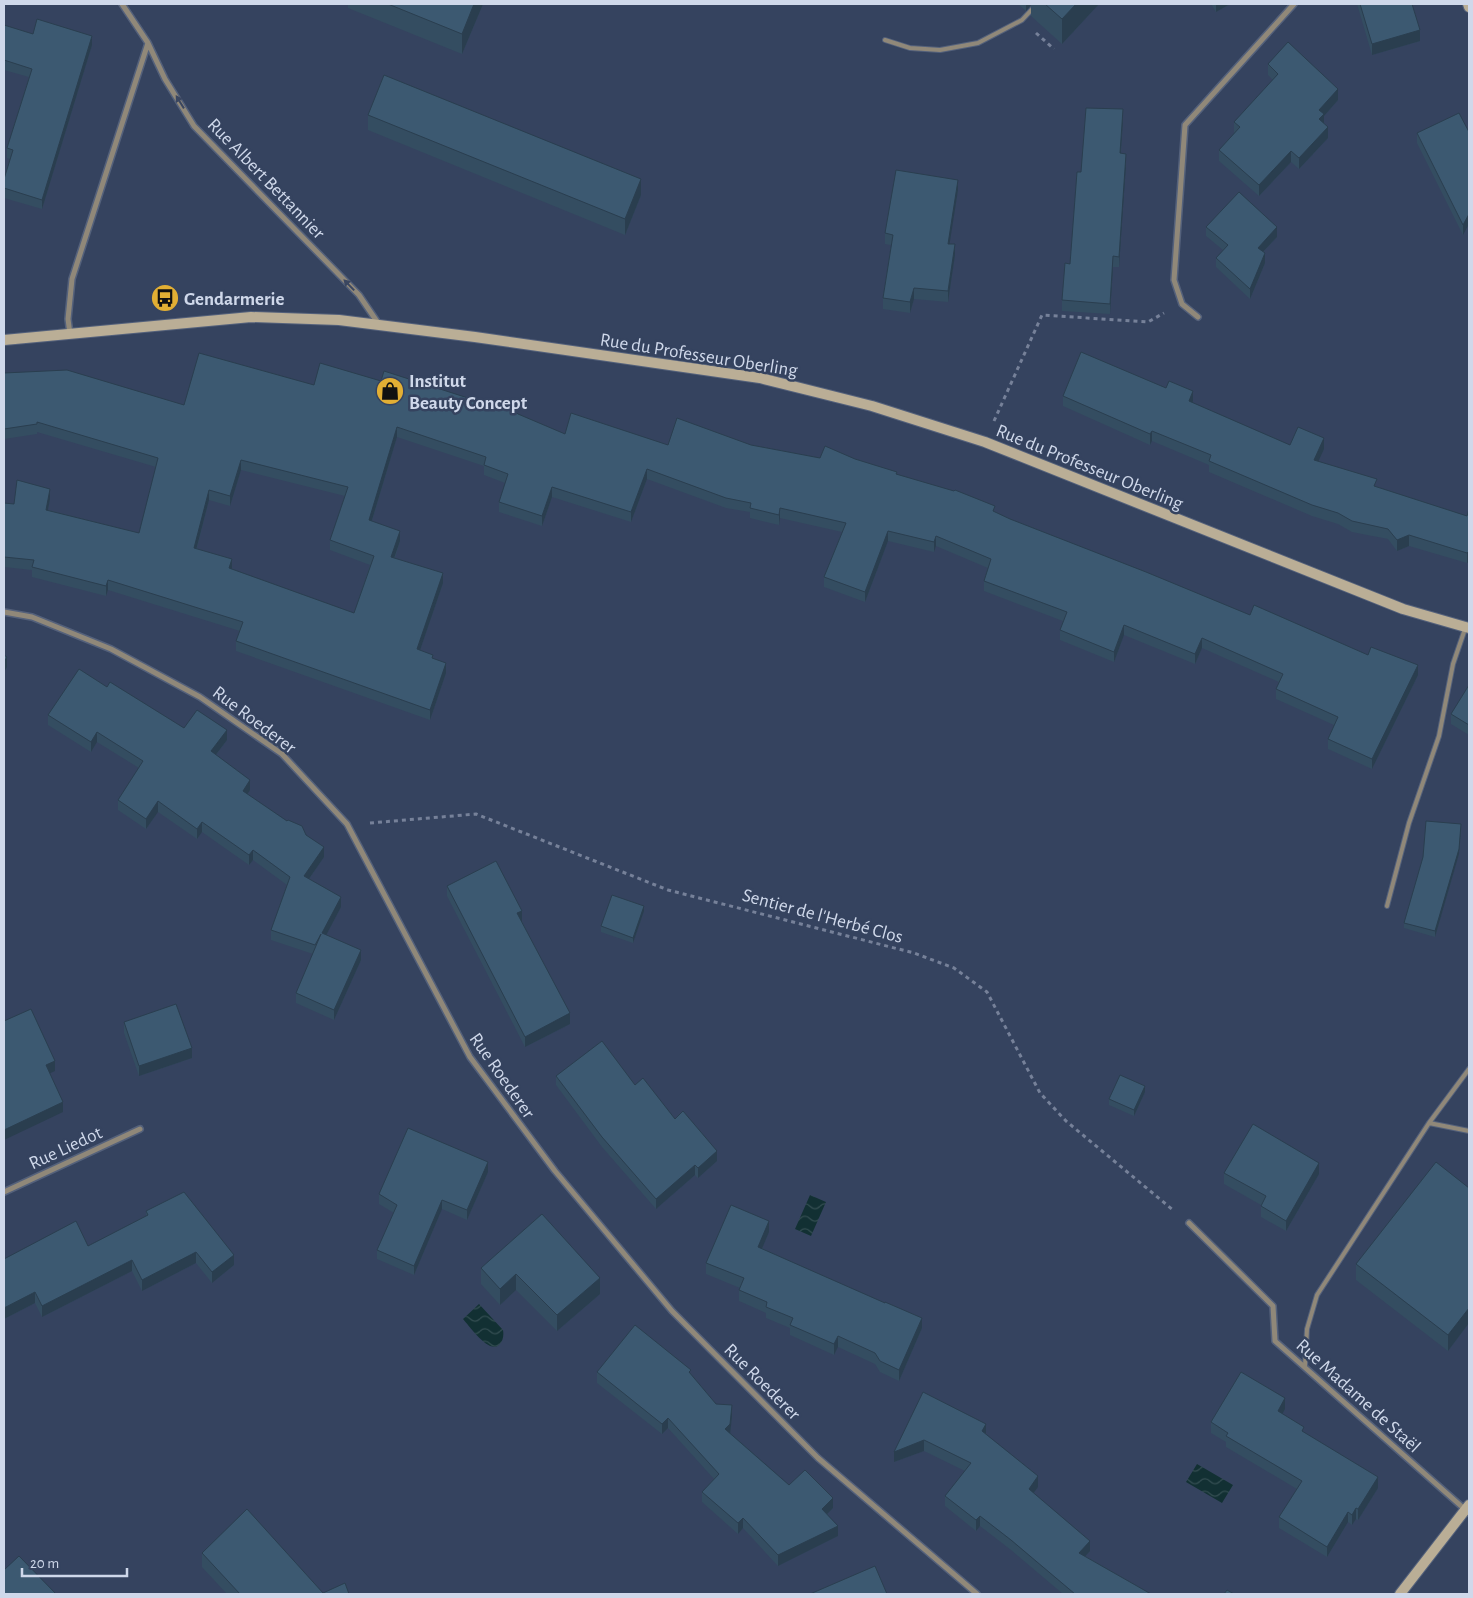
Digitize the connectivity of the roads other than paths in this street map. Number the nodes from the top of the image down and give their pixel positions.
1 (122, 4) edge
2 (1037, 4) edge
3 (1294, 4) edge
4 (884, 40) dead end
5 (148, 44) junction
6 (1198, 317) dead end
7 (379, 324) junction
8 (70, 334) junction
9 (4, 340) edge
10 (4, 612) edge
11 (1467, 627) edge
12 (1387, 906) dead end
13 (1469, 1069) edge
14 (1429, 1123) junction
15 (140, 1129) dead end
16 (1469, 1131) edge
17 (4, 1192) edge
18 (1188, 1223) road end
19 (1305, 1366) junction
20 (1468, 1510) edge
21 (977, 1594) edge
22 (1400, 1594) edge

1 - 5 street, Rue Albert Bettannier
2 - 4 lane
3 - 6 street
7 -> 5 street, Rue Albert Bettannier
5 - 8 street
7 - 8 street, Rue du Professeur Oberling
7 - 11 street, Rue du Professeur Oberling
8 - 9 street, Rue du Professeur Oberling
10 - 21 street, Rue Roederer
11 - 12 lane
13 - 14 lane
14 - 16 lane
14 - 19 lane
15 - 17 street, Rue Liedot
18 - 19 street, Rue Madame de Staël
19 - 20 street, Rue Madame de Staël
20 - 22 street

